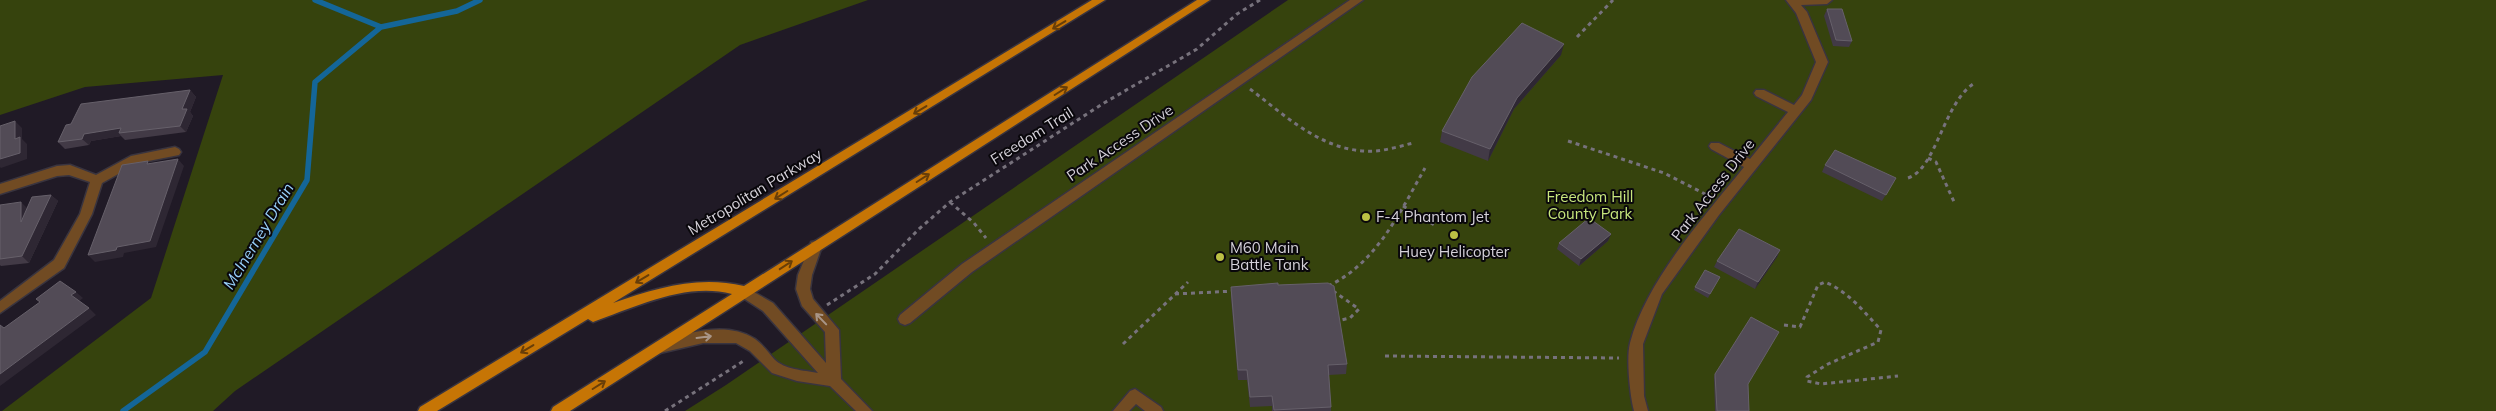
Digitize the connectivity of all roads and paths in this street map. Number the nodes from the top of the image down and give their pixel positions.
1 (1100, 0) edge
2 (1204, 0) edge
3 (1260, 0) edge
4 (1358, 0) edge
5 (1613, 0) edge
6 (1827, 0) edge
7 (1792, 1) edge
8 (1577, 37) dead end
9 (1240, 80) junction
10 (1973, 84) dead end
11 (1760, 92) dead end
12 (1796, 112) junction
13 (1568, 141) dead end
14 (1413, 143) dead end
15 (1715, 146) dead end
16 (175, 152) dead end
17 (1928, 158) junction
18 (1752, 166) junction
19 (1425, 168) dead end
20 (1908, 178) dead end
21 (97, 180) junction
22 (0, 189) edge
23 (950, 202) junction
24 (1722, 203) junction
25 (1955, 204) dead end
26 (1403, 206) junction
27 (1436, 226) dead end
28 (816, 246) junction
29 (995, 249) junction
30 (1188, 282) dead end
31 (1241, 291) edge
32 (745, 292) junction
33 (1176, 294) junction
34 (826, 306) dead end
35 (0, 308) edge
36 (905, 319) dead end
37 (1337, 321) edge
38 (569, 324) junction
39 (1784, 325) dead end
40 (1123, 344) dead end
41 (657, 348) junction
42 (1384, 356) dead end
43 (1624, 358) dead end
44 (744, 361) dead end
45 (1898, 376) dead end
46 (834, 381) junction
47 (426, 411) edge
48 (558, 411) edge
49 (666, 411) edge
50 (865, 411) edge
51 (1120, 411) edge
52 (1156, 411) edge
53 (1641, 411) edge

1 -> 38 main road, Metropolitan Parkway
28 -> 2 main road
3 - 23 path, Freedom Trail
4 - 9 street, Park Access Drive
5 - 8 path
6 - 7 street
7 - 12 street, Park Access Drive
9 - 14 path
9 - 29 street, Park Access Drive
10 - 17 path
11 - 12 street
12 - 18 street, Park Access Drive
13 - 24 path
15 - 18 street
16 - 21 street
17 - 20 path
17 - 25 path
18 - 24 street, Park Access Drive
19 - 26 path
21 - 22 street
21 - 35 street
23 - 29 path
23 - 34 path, Freedom Trail
24 - 53 street, Park Access Drive
26 - 27 path
26 - 37 path
32 -> 28 main road
46 -> 28 street
29 - 36 street, Park Access Drive
30 - 33 path
31 - 33 path
32 - 38 main road
32 - 41 main road
32 - 46 street
33 - 40 path
38 -> 47 main road, Metropolitan Parkway
39 - 45 path
41 -> 46 street
48 -> 41 main road
42 - 43 path
44 - 49 path
46 - 50 street
51 - 52 street

